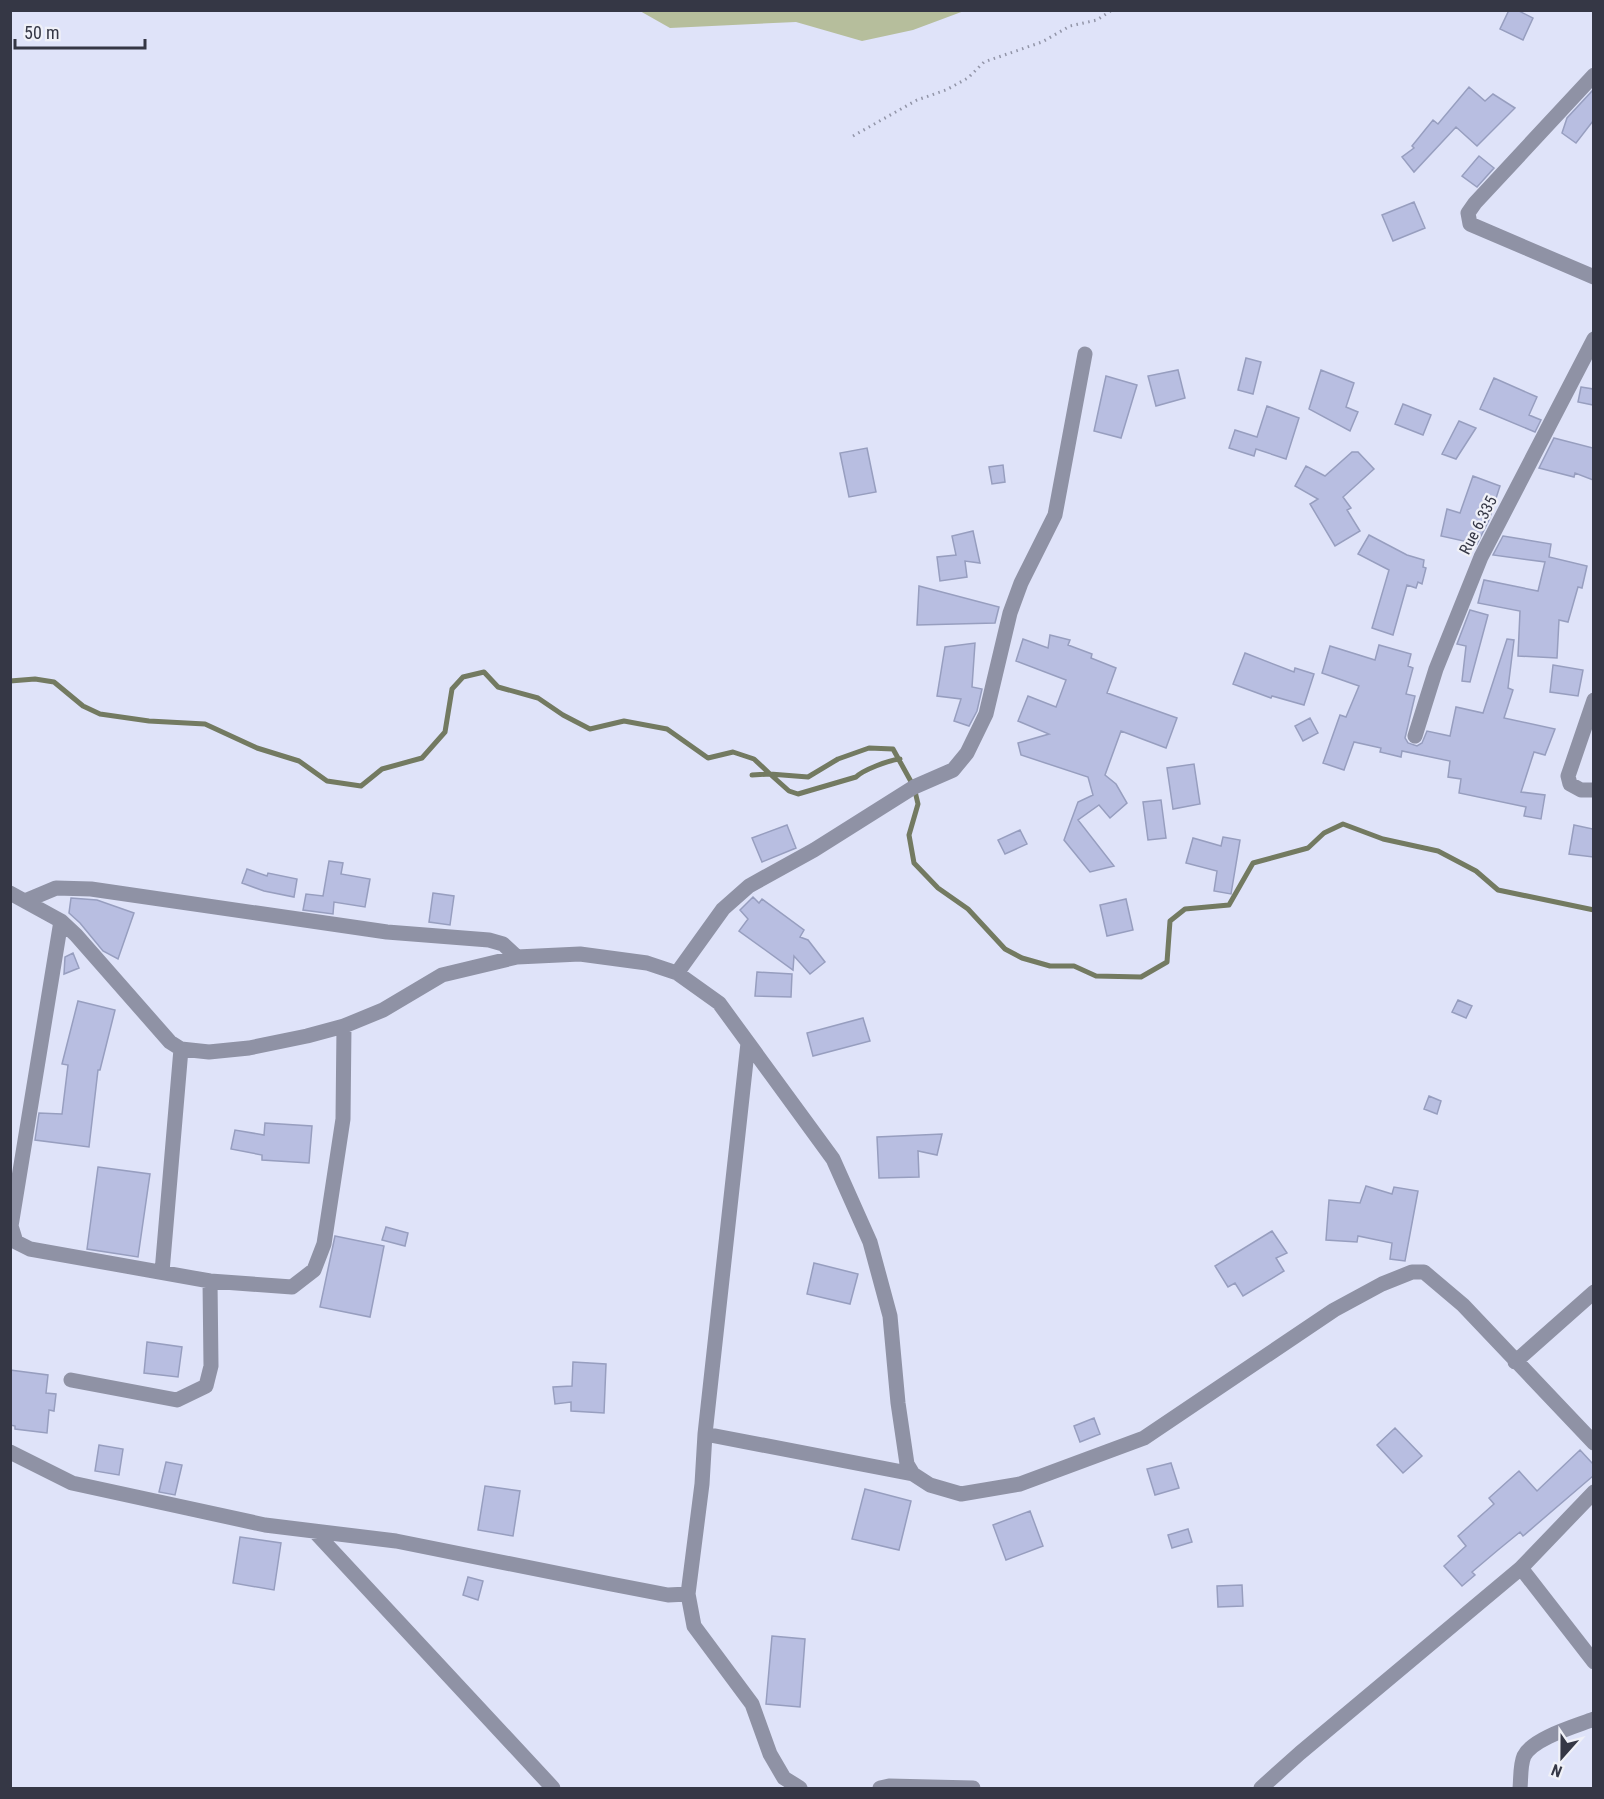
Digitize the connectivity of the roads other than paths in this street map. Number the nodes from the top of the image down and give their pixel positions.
1 (1593, 75) edge
2 (1593, 277) edge
3 (1593, 339) edge
4 (1085, 354) dead end
5 (1593, 700) edge
6 (1414, 736) dead end
7 (1593, 790) edge
8 (10, 893) edge
9 (25, 901) junction
10 (61, 921) junction
11 (517, 957) junction
12 (677, 973) junction
13 (344, 1026) junction
14 (748, 1043) junction
15 (181, 1049) junction
16 (162, 1272) junction
17 (210, 1281) junction
18 (1593, 1292) edge
19 (1515, 1362) junction
20 (71, 1380) dead end
21 (705, 1434) junction
22 (1593, 1443) edge
23 (10, 1452) edge
24 (913, 1474) junction
25 (1593, 1492) edge
26 (314, 1531) junction
27 (1521, 1568) junction
28 (688, 1594) junction
29 (1593, 1662) edge
30 (1593, 1719) edge
31 (553, 1788) edge
32 (800, 1788) edge
33 (880, 1788) edge
34 (973, 1788) edge
35 (1261, 1788) edge
36 (1520, 1788) edge

1 - 2 street
3 - 6 street, Rue 6.335
4 - 12 street
5 - 7 street
8 - 9 street
9 - 10 street
9 - 11 street
10 - 15 street
10 - 16 street
11 - 12 street
11 - 13 street
12 - 14 street
13 - 15 street
13 - 17 street
14 - 21 street
14 - 24 street
15 - 16 street
16 - 17 street
17 - 20 street
18 - 19 street
19 - 22 street
19 - 24 street
21 - 24 street
21 - 28 street
23 - 26 street
25 - 27 street
26 - 28 street
26 - 31 street
27 - 29 street
27 - 35 street
28 - 32 street
30 - 36 street
33 - 34 street

